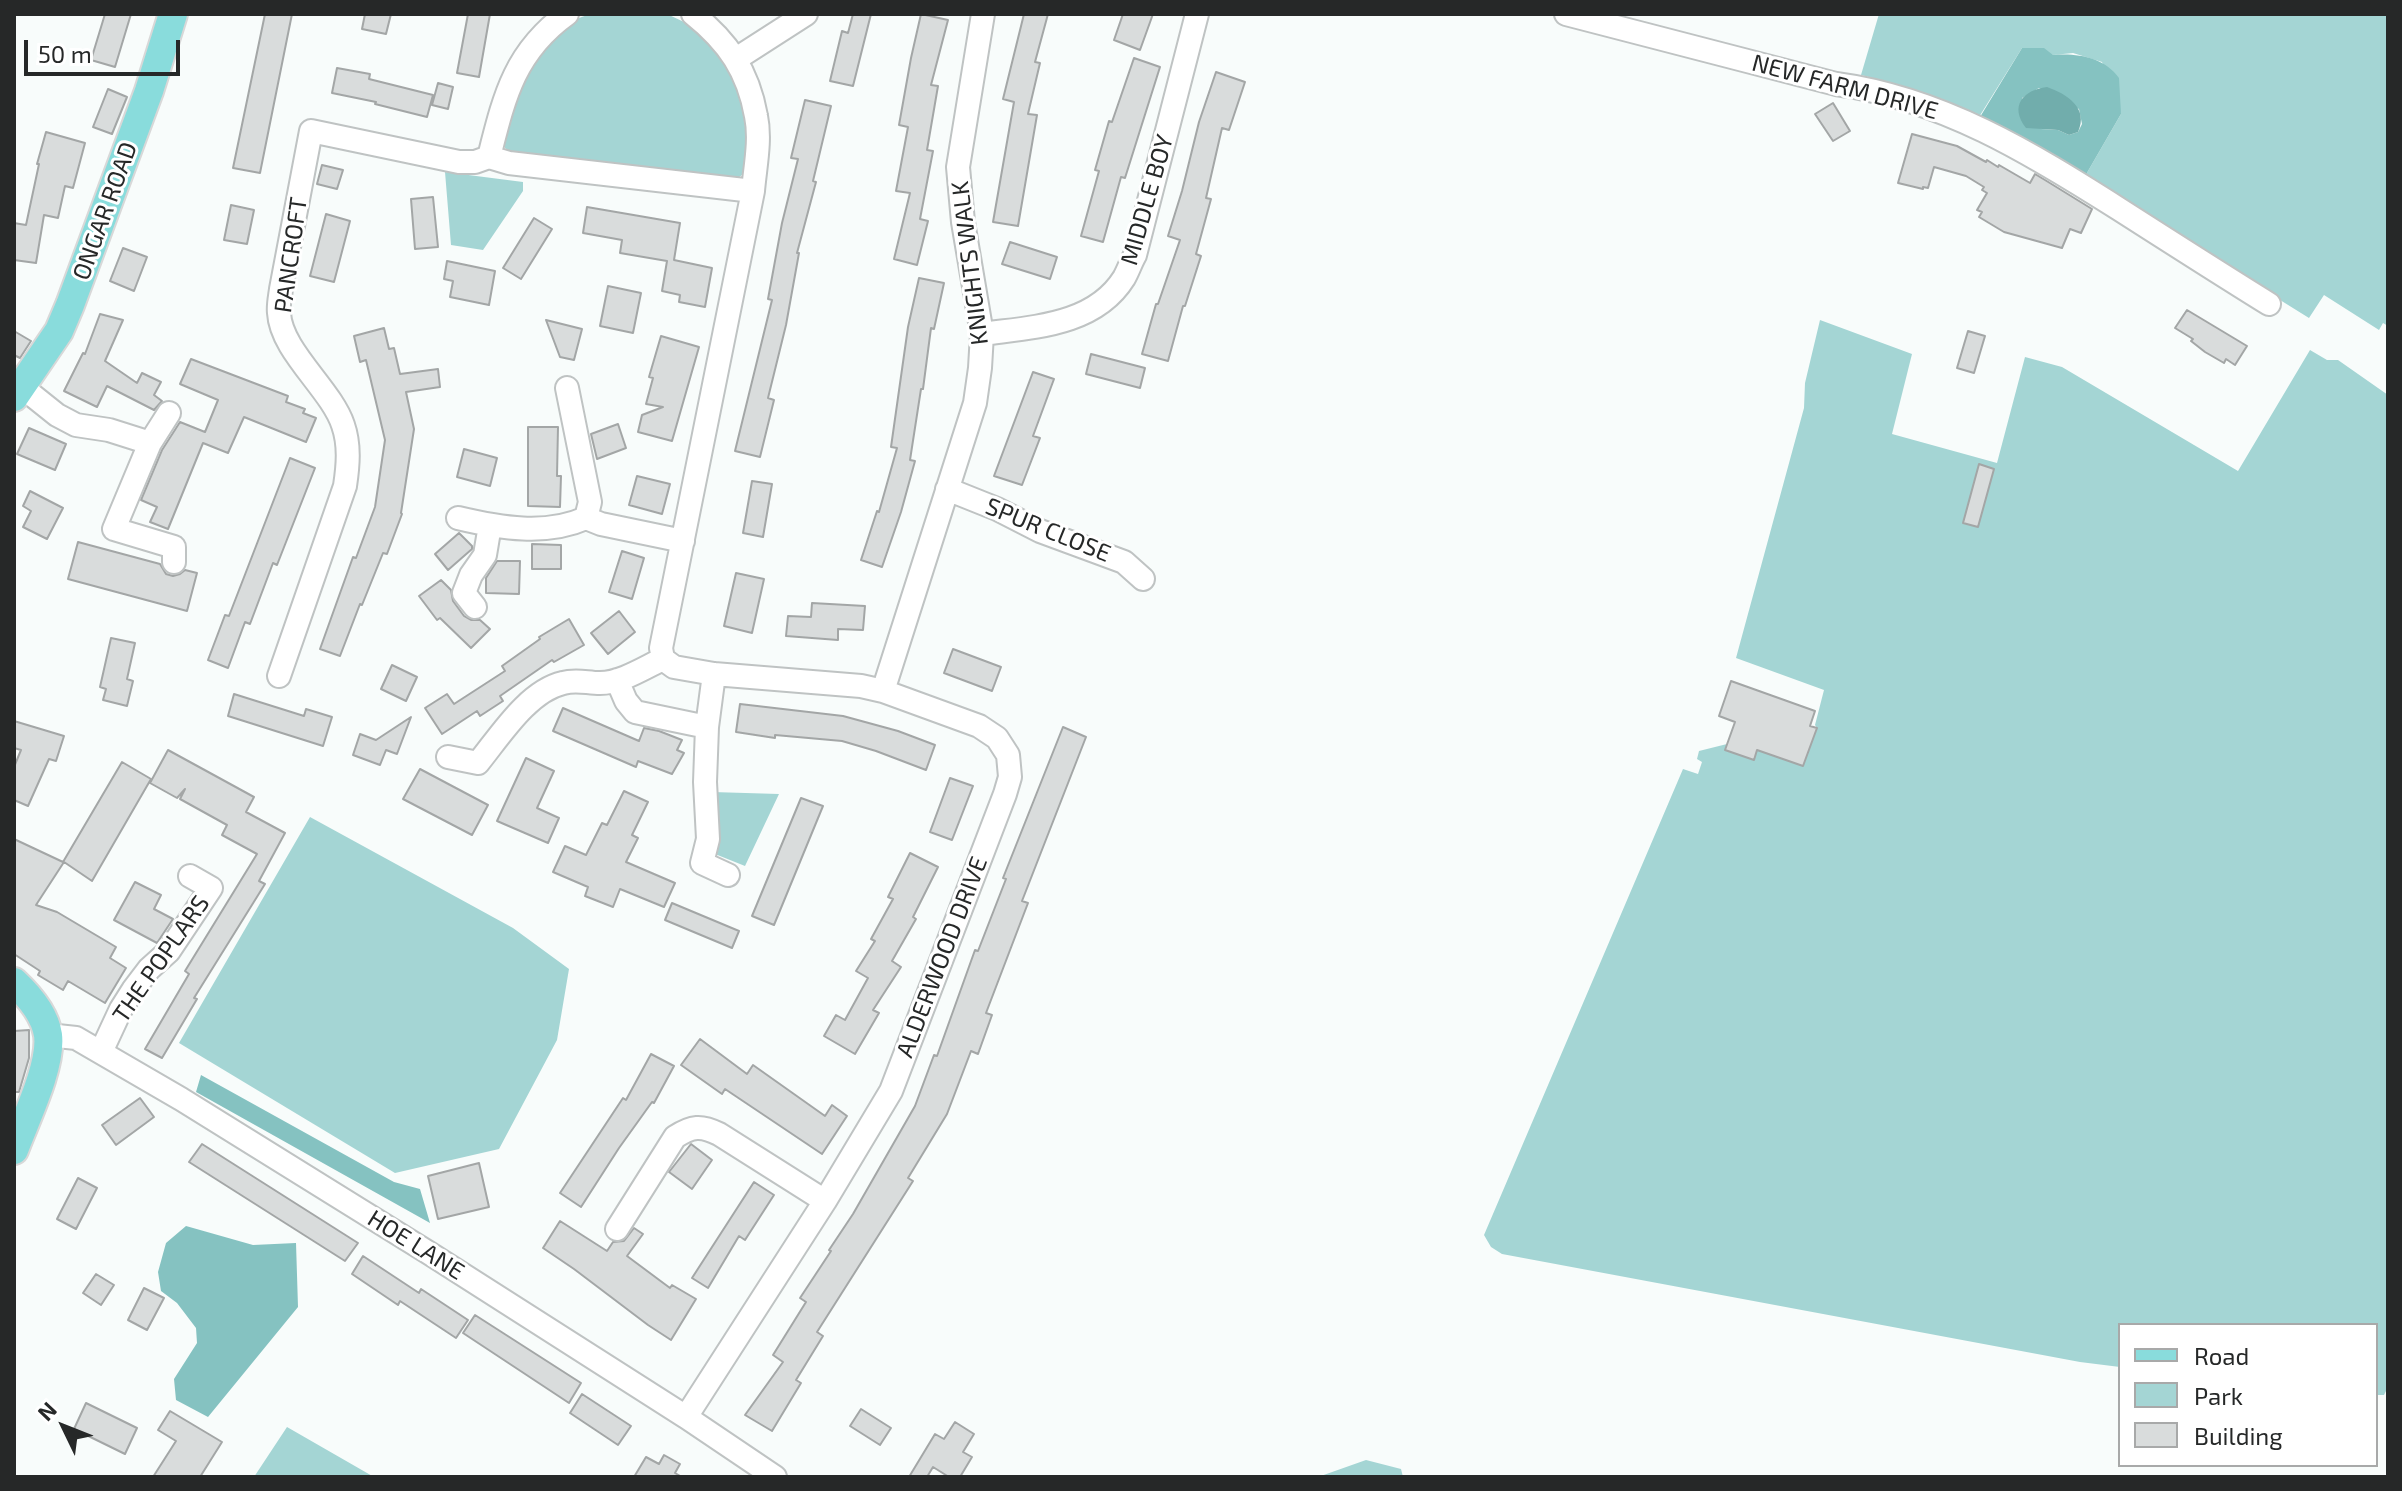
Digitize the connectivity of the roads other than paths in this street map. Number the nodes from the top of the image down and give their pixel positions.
1 (173, 14) edge
2 (567, 14) edge
3 (693, 14) edge
4 (806, 14) edge
5 (983, 14) edge
6 (1197, 14) edge
7 (1566, 14) edge
8 (736, 59) junction
9 (489, 157) junction
10 (753, 191) junction
11 (2269, 304) dead end
12 (982, 334) junction
13 (567, 388) dead end
14 (18, 392) edge
15 (169, 413) dead end
16 (150, 443) junction
17 (947, 489) junction
18 (458, 518) dead end
19 (586, 518) junction
20 (490, 525) junction
21 (683, 541) junction
22 (174, 562) dead end
23 (1143, 579) dead end
24 (475, 607) dead end
25 (663, 659) junction
26 (714, 674) junction
27 (279, 676) dead end
28 (617, 680) junction
29 (883, 691) junction
30 (707, 727) junction
31 (448, 757) dead end
32 (728, 875) dead end
33 (190, 876) dead end
34 (14, 982) edge
35 (48, 1035) junction
36 (101, 1052) junction
37 (14, 1150) edge
38 (825, 1201) junction
39 (617, 1229) dead end
40 (686, 1417) junction
41 (775, 1477) edge

1 - 14 main road, ONGAR ROAD
2 - 9 street
3 - 8 street
4 - 8 street
5 - 12 street, KNIGHTS WALK
6 - 12 street, MIDDLE BOY
7 - 11 street, NEW FARM DRIVE
8 - 10 street
9 - 10 street, PANCROFT
9 - 27 street, PANCROFT
10 - 21 street
12 - 17 street, KNIGHTS WALK
13 - 19 street
14 - 16 street
15 - 16 street
16 - 22 street
17 - 23 street, SPUR CLOSE
17 - 29 street, KNIGHTS WALK
18 - 20 street
19 - 20 street
19 - 21 street
20 - 24 street
21 - 25 street
25 - 26 street, ALDERWOOD DRIVE
25 - 28 street
26 - 29 street, ALDERWOOD DRIVE
26 - 30 street
28 - 30 street
28 - 31 street
29 - 38 street, ALDERWOOD DRIVE
30 - 32 street
33 - 36 street, THE POPLARS
34 - 35 main road
35 - 36 street, HOE LANE
35 - 37 main road
36 - 40 street, HOE LANE
38 - 39 street
38 - 40 street, ALDERWOOD DRIVE
40 - 41 street, HOE LANE

